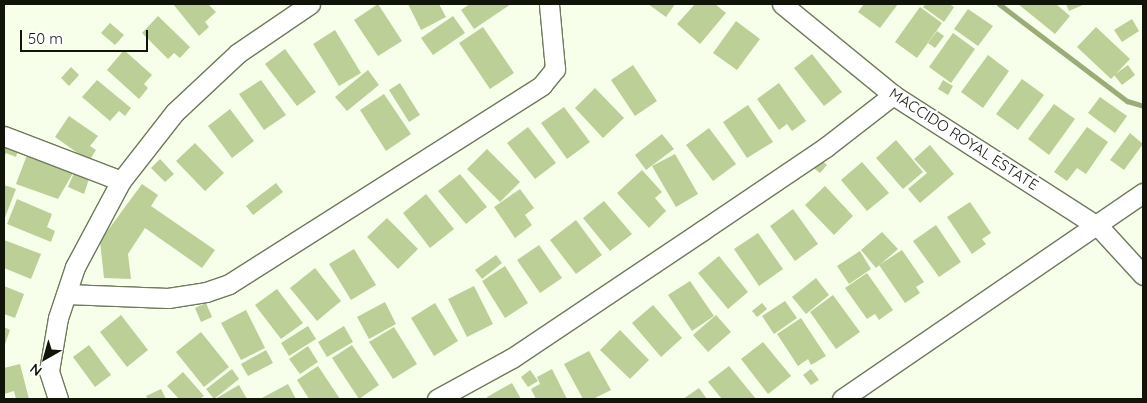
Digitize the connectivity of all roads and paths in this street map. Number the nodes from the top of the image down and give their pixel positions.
1 (310, 4) edge
2 (549, 4) edge
3 (782, 4) edge
4 (893, 95) junction
5 (4, 136) edge
6 (121, 180) junction
7 (1143, 194) edge
8 (1099, 227) junction
9 (1143, 275) edge
10 (66, 294) junction
11 (58, 399) edge
12 (437, 399) edge
13 (842, 399) edge

1 - 6 street
2 - 10 street
3 - 4 street, MACCIDO ROYAL ESTATE
4 - 8 street, MACCIDO ROYAL ESTATE
4 - 12 street
5 - 6 street
6 - 10 street
7 - 8 street
8 - 9 street, MACCIDO ROYAL ESTATE
8 - 13 street
10 - 11 street

